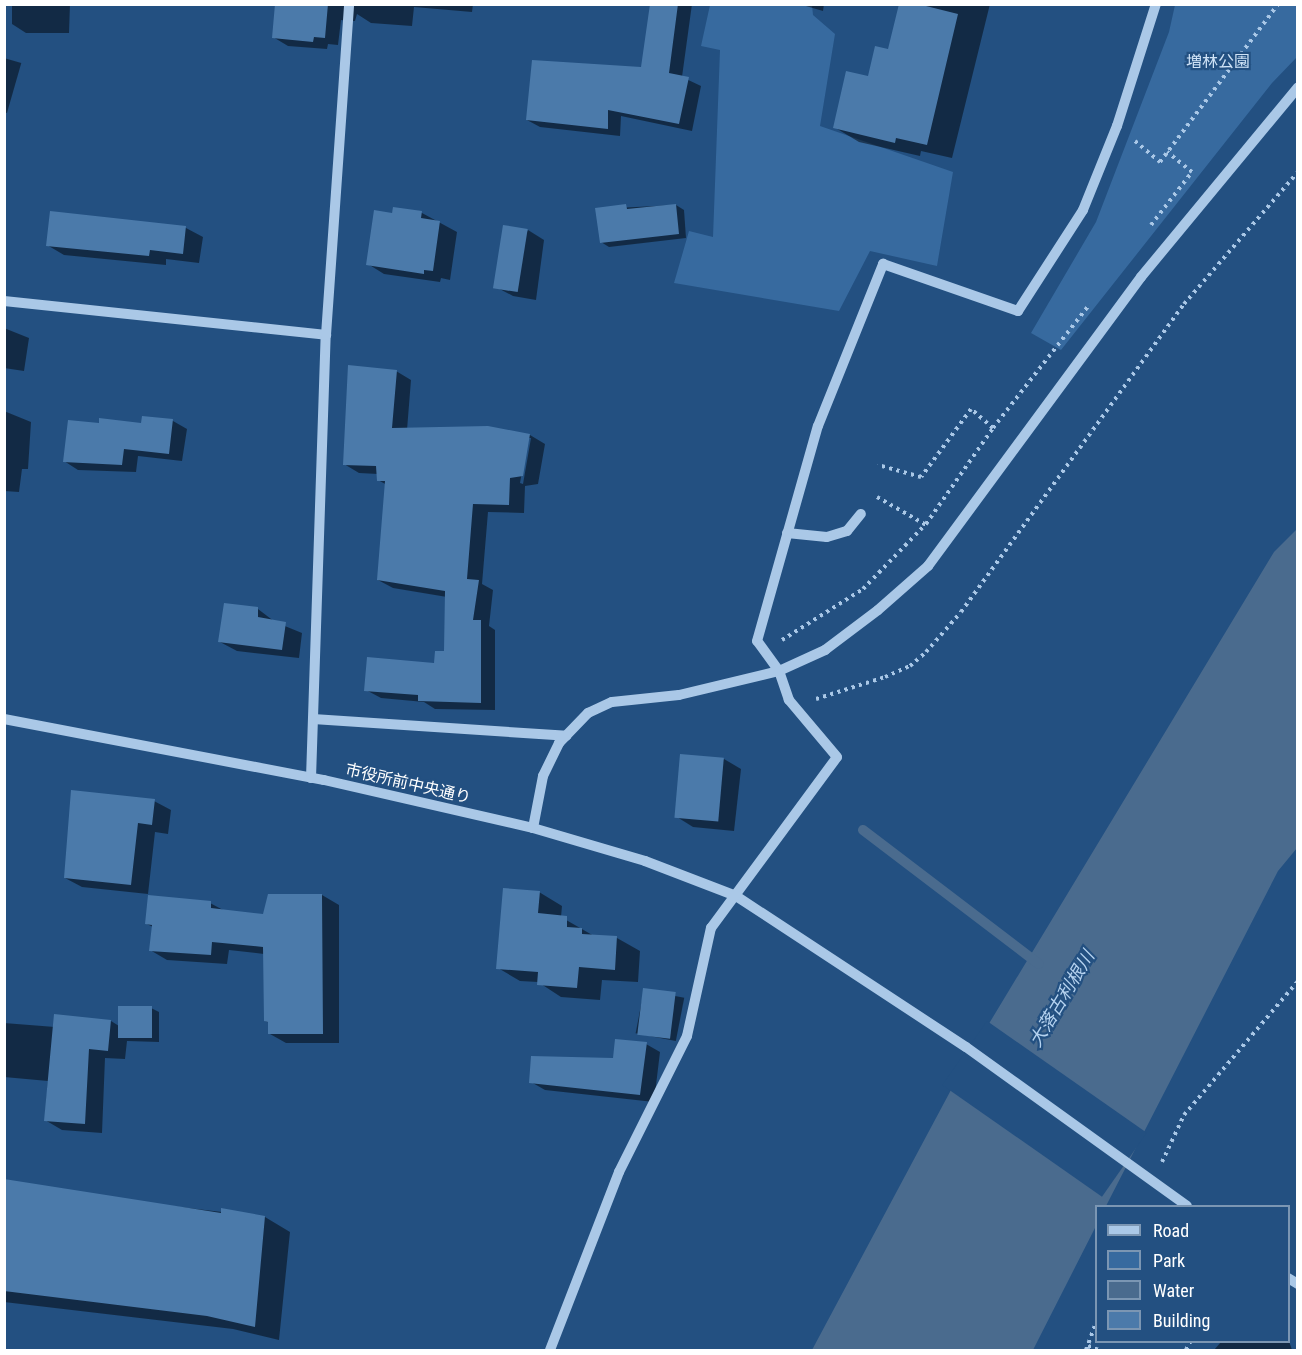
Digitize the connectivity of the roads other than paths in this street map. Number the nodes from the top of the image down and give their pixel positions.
1 (349, 4) edge
2 (1156, 4) edge
3 (1298, 87) edge
4 (4, 301) edge
5 (326, 335) junction
6 (861, 514) dead end
7 (787, 533) junction
8 (779, 671) junction
9 (4, 719) edge
10 (313, 719) junction
11 (566, 736) junction
12 (311, 778) junction
13 (533, 828) junction
14 (736, 896) junction
15 (1184, 1205) edge
16 (550, 1350) edge

1 - 5 street
2 - 7 street
3 - 8 street
4 - 5 street
5 - 10 street
6 - 7 street
7 - 8 street
8 - 11 street
8 - 14 street
9 - 12 street, 市役所前中央通り
10 - 11 street
10 - 12 street
11 - 13 street
12 - 13 street, 市役所前中央通り
13 - 14 street, 市役所前中央通り
14 - 15 street, 市役所前中央通り
14 - 16 street

